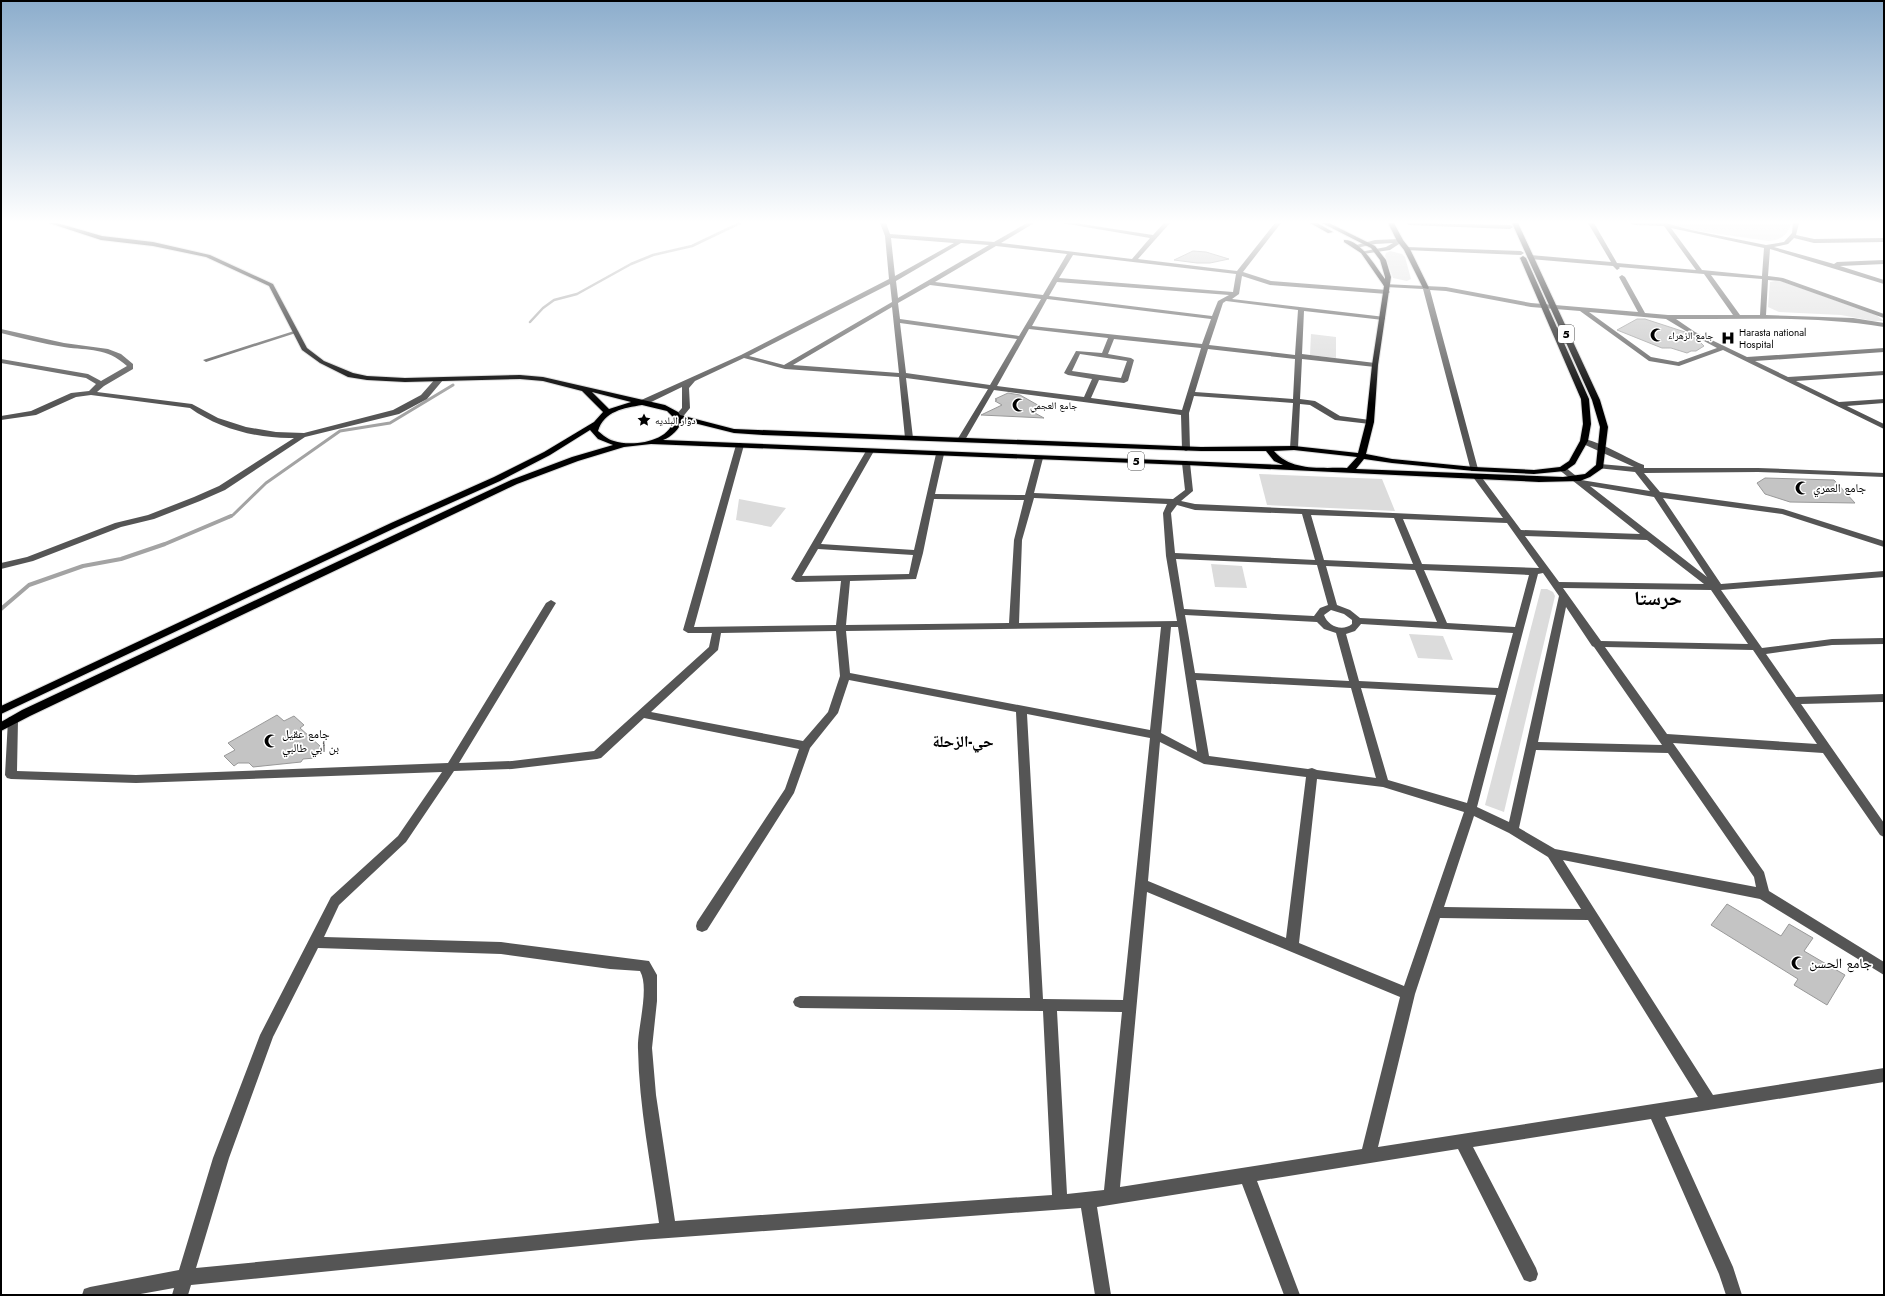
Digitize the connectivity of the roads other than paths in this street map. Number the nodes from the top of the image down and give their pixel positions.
1 (266, 283) edge
2 (884, 283) edge
3 (891, 283) edge
4 (929, 283) edge
5 (933, 283) edge
6 (1054, 283) edge
7 (1101, 283) edge
8 (1238, 283) edge
9 (1279, 283) edge
10 (1383, 283) edge
11 (1387, 283) edge
12 (1424, 283) edge
13 (1535, 283) edge
14 (1542, 283) edge
15 (1626, 283) edge
16 (1714, 283) edge
17 (1765, 283) edge
18 (1793, 283) edge
19 (1426, 288) junction
20 (1386, 289) junction
21 (1236, 294) junction
22 (1045, 297) junction
23 (1228, 300) junction
24 (894, 304) junction
25 (1545, 306) junction
26 (1553, 306) junction
27 (1301, 308) junction
28 (1581, 309) junction
29 (1644, 315) junction
30 (1884, 316) edge
31 (1668, 317) junction
32 (1738, 317) junction
33 (1763, 317) junction
34 (1215, 318) junction
35 (1383, 318) junction
36 (896, 320) junction
37 (1884, 324) edge
38 (1027, 327) junction
39 (1, 331) edge
40 (296, 332) junction
41 (1112, 336) junction
42 (1021, 338) junction
43 (1723, 348) junction
44 (1204, 349) junction
45 (1884, 350) edge
46 (743, 356) junction
47 (1104, 356) junction
48 (1298, 359) junction
49 (1745, 359) junction
50 (206, 360) dead end
51 (1, 361) edge
52 (1375, 365) junction
53 (785, 367) junction
54 (1884, 373) edge
55 (902, 375) junction
56 (1096, 377) junction
57 (695, 378) junction
58 (439, 380) junction
59 (1787, 380) junction
60 (101, 384) junction
61 (992, 386) junction
62 (586, 389) junction
63 (91, 393) junction
64 (1191, 394) junction
65 (1087, 399) junction
66 (1295, 401) junction
67 (1884, 401) edge
68 (642, 404) junction
69 (1838, 404) junction
70 (608, 412) junction
71 (1186, 413) junction
72 (678, 417) junction
73 (1, 418) edge
74 (1370, 422) junction
75 (595, 424) junction
76 (1884, 427) edge
77 (304, 435) junction
78 (909, 438) junction
79 (960, 440) junction
80 (1584, 441) junction
81 (650, 442) junction
82 (1010, 442) junction
83 (623, 445) junction
84 (740, 446) junction
85 (1294, 448) junction
86 (1602, 448) junction
87 (1186, 449) junction
88 (1269, 449) junction
89 (870, 451) junction
90 (940, 454) junction
91 (975, 455) junction
92 (1362, 455) junction
93 (1039, 458) junction
94 (1186, 463) junction
95 (1600, 466) junction
96 (1300, 469) junction
97 (1562, 469) junction
98 (1638, 470) junction
99 (1652, 471) junction
100 (1349, 472) junction
101 (1475, 473) junction
102 (1884, 475) edge
103 (1574, 479) junction
104 (1656, 493) junction
105 (931, 496) junction
106 (1030, 497) junction
107 (1174, 502) junction
108 (1306, 512) junction
109 (1397, 516) junction
110 (1509, 521) junction
111 (1518, 533) junction
112 (1647, 536) junction
113 (1884, 544) edge
114 (815, 546) junction
115 (918, 553) junction
116 (1171, 556) junction
117 (1320, 562) junction
118 (1, 566) edge
119 (1418, 567) junction
120 (1539, 571) junction
121 (1884, 574) edge
122 (846, 578) junction
123 (1556, 585) junction
124 (1716, 587) junction
125 (1564, 596) junction
126 (551, 603) dead end
127 (1333, 608) junction
128 (1180, 612) junction
129 (1320, 619) junction
130 (1356, 620) junction
131 (1166, 624) junction
132 (1182, 624) junction
133 (1443, 625) junction
134 (1014, 626) junction
135 (841, 628) junction
136 (716, 630) junction
137 (1519, 630) junction
138 (1340, 631) junction
139 (1884, 641) edge
140 (1596, 644) junction
141 (1759, 649) junction
142 (845, 676) junction
143 (1190, 676) junction
144 (1355, 684) junction
145 (1502, 692) junction
146 (1884, 698) edge
147 (1797, 700) junction
148 (1, 710) edge
149 (1021, 710) junction
150 (642, 714) junction
151 (13, 720) junction
152 (1, 727) edge
153 (1155, 735) junction
154 (1662, 738) junction
155 (805, 746) junction
156 (1532, 746) junction
157 (1670, 749) junction
158 (1826, 749) junction
159 (1204, 760) junction
160 (451, 767) junction
161 (1312, 772) junction
162 (1383, 783) junction
163 (1472, 809) junction
164 (1884, 822) edge
165 (1513, 830) junction
166 (1884, 832) edge
167 (1552, 853) junction
168 (1141, 884) junction
169 (1763, 894) junction
170 (1436, 912) junction
171 (1591, 915) junction
172 (702, 926) dead end
173 (314, 942) junction
174 (1292, 945) junction
175 (1884, 969) edge
176 (1408, 994) junction
177 (800, 1002) dead end
178 (1043, 1006) junction
179 (1129, 1006) junction
180 (1884, 1075) edge
181 (1710, 1102) junction
182 (1655, 1111) junction
183 (1462, 1141) junction
184 (1368, 1156) junction
185 (1247, 1175) junction
186 (1111, 1196) junction
187 (1088, 1200) junction
188 (1060, 1202) junction
189 (668, 1230) junction
190 (1530, 1274) dead end
191 (186, 1277) junction
192 (90, 1295) edge
193 (180, 1295) edge
194 (1103, 1295) edge
195 (1292, 1295) edge
196 (1734, 1295) edge

1 - 40 main road
2 - 46 street
3 - 24 street
4 - 24 street
5 - 22 street
6 - 22 street
7 - 21 street
8 - 21 street
9 - 20 street
10 - 20 main road
11 - 20 main road
12 - 19 main road
13 - 25 main road, 5
14 - 26 main road, 5
15 - 29 street
16 - 32 street
17 - 33 street
18 - 30 street
19 - 20 street
19 - 25 street
19 - 101 street
20 - 35 main road
21 - 23 street
22 - 34 street
22 - 38 street
23 - 27 street
23 - 34 street
24 - 36 street
24 - 53 street
25 - 26 street
25 - 80 main road, 5
26 - 28 street
26 - 86 main road, 5
27 - 35 street
27 - 48 street
28 - 29 street
28 - 43 street
29 - 31 street
31 - 32 street
31 - 43 street
32 - 33 street
33 - 37 street
34 - 44 street
35 - 52 main road
36 - 42 street
36 - 55 street
38 - 41 street
38 - 42 street
39 - 60 street
40 - 50 street
40 - 58 main road
41 - 44 street
41 - 47 street
42 - 61 street
43 - 49 street
44 - 48 street
44 - 64 street
45 - 49 street
46 - 53 street
46 - 57 street
47 - 56 street
47 - 56 street
48 - 52 street
48 - 66 street
49 - 59 street
51 - 60 street
52 - 74 main road
53 - 55 street
54 - 59 street
55 - 61 street
55 - 78 street
56 - 65 street
57 - 68 street
57 - 72 street
58 - 62 main road
58 - 77 street
59 - 69 street
60 - 63 street
61 - 65 street
61 - 79 street
62 - 68 main road
62 - 70 main road
63 - 73 street
63 - 77 street
64 - 66 street
64 - 71 street
65 - 71 street
66 - 74 street
66 - 85 street
67 - 69 street
68 - 70 main road
68 - 72 main road
69 - 76 street
70 - 75 main road
71 - 87 street
72 - 78 main road, 5
72 - 81 main road
74 - 92 main road
75 - 83 main road
75 - 148 main road
77 - 118 street
78 - 79 main road, 5
79 - 82 main road, 5
80 - 86 street
80 - 97 main road, 5
81 - 83 main road
81 - 84 main road, 5
82 - 87 main road, 5
82 - 91 main road
83 - 151 main road
84 - 89 main road, 5
84 - 136 street
85 - 88 main road, 5
85 - 92 main road, 5
86 - 95 main road, 5
86 - 99 street
87 - 88 main road, 5
88 - 96 main road
89 - 90 main road, 5
89 - 114 street
90 - 91 main road, 5
90 - 105 street
91 - 93 main road, 5
92 - 100 main road
92 - 101 main road, 5
93 - 94 main road, 5
93 - 106 street
94 - 96 main road, 5
94 - 107 street
95 - 98 street
95 - 103 main road, 5
96 - 100 main road, 5
97 - 101 main road, 5
97 - 103 street
98 - 99 street
98 - 104 street
99 - 102 street
100 - 101 main road, 5
101 - 103 main road, 5
101 - 110 street
103 - 104 street
103 - 112 street
104 - 113 street
104 - 124 street
105 - 106 street
105 - 115 street
106 - 107 street
106 - 134 street
107 - 108 street
107 - 116 street
108 - 109 street
108 - 117 street
109 - 110 street
109 - 119 street
110 - 111 street
111 - 112 street
111 - 120 street
112 - 124 street
114 - 115 street
114 - 122 street
115 - 122 street
116 - 117 street
116 - 128 street
117 - 119 street
117 - 127 street
119 - 120 street
119 - 133 street
120 - 123 street
120 - 137 street
121 - 124 street
122 - 135 street
123 - 124 street
123 - 125 street
124 - 141 street
125 - 140 street
125 - 156 street
126 - 160 street
127 - 129 street
127 - 130 street
128 - 129 street
128 - 132 street
129 - 138 street
130 - 133 street
130 - 138 street
131 - 132 street
131 - 134 street
131 - 153 street
132 - 143 street
133 - 137 street
134 - 135 street
135 - 136 street
135 - 142 street
136 - 150 street
137 - 145 street
138 - 144 street
139 - 141 street
140 - 141 street
140 - 154 street
141 - 147 street
141 - 158 street
142 - 149 street
142 - 155 street
143 - 144 street
143 - 159 street
144 - 145 street
144 - 162 street
145 - 163 street
146 - 147 street
147 - 164 street
149 - 153 street
149 - 178 street
150 - 155 street
150 - 160 street
151 - 152 main road
151 - 160 street
153 - 159 street
153 - 168 street
154 - 157 street
154 - 158 street
155 - 172 street
156 - 157 street
156 - 165 street
157 - 169 street
158 - 166 street
159 - 161 street
160 - 173 street
161 - 162 street
161 - 174 street
162 - 163 street
163 - 165 street
163 - 170 street
165 - 167 street
167 - 169 street
167 - 171 street
168 - 174 street
168 - 179 street
169 - 175 street
170 - 171 street
170 - 176 street
171 - 181 street
173 - 189 street
173 - 191 street
174 - 176 street
176 - 184 street
177 - 178 street
178 - 179 street
178 - 188 street
179 - 186 street
180 - 181 street
181 - 182 street
182 - 183 street
182 - 196 street
183 - 184 street
183 - 190 street
184 - 185 street
185 - 186 street
185 - 195 street
186 - 187 street
187 - 188 street
187 - 194 street
188 - 189 street
189 - 191 street
191 - 192 street
191 - 193 street

